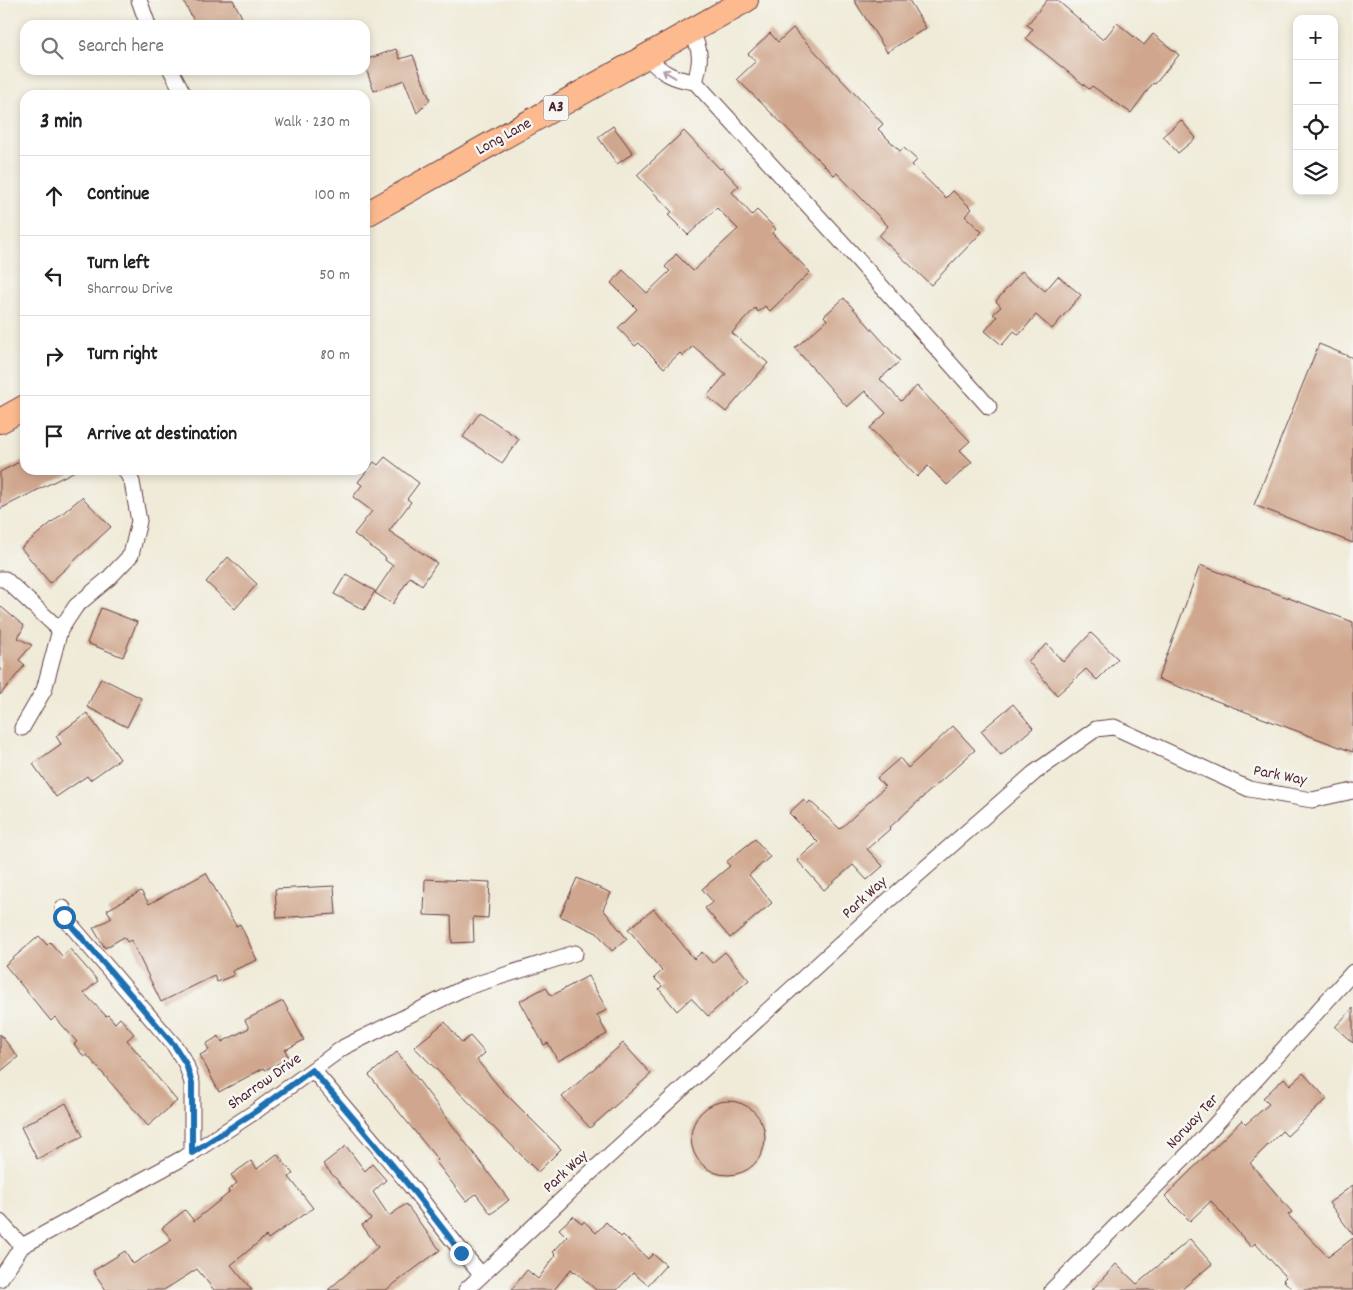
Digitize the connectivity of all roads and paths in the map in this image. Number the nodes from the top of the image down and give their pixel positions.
1 (139, 0) edge
2 (746, 0) edge
3 (146, 20) edge
4 (691, 32) junction
5 (647, 57) junction
6 (174, 75) edge
7 (695, 82) junction
8 (181, 90) edge
9 (370, 212) edge
10 (989, 407) dead end
11 (20, 410) edge
12 (0, 421) edge
13 (128, 475) edge
14 (0, 579) edge
15 (60, 630) junction
16 (22, 728) dead end
17 (1353, 791) edge
18 (63, 908) dead end
19 (575, 953) dead end
20 (1353, 972) edge
21 (312, 1070) junction
22 (192, 1153) junction
23 (0, 1222) edge
24 (22, 1246) junction
25 (482, 1275) junction
26 (0, 1279) edge
27 (466, 1290) edge
28 (1052, 1290) edge

1 - 3 street
2 - 4 main road, Long Lane / A3
4 - 5 main road, Long Lane / A3
4 - 7 street
7 -> 5 street
5 - 9 main road, Long Lane / A3
6 - 8 street
7 - 10 street
11 - 12 main road
13 - 15 street
14 - 15 street
15 - 16 street
17 - 25 street, Park Way
18 - 22 street
19 - 21 street, Sharrow Drive
20 - 28 street, Norway Ter
21 - 22 street, Sharrow Drive
21 - 25 street
22 - 24 street, Sharrow Drive
23 - 24 street
24 - 26 street, Sharrow Drive
25 - 27 street, Park Way

